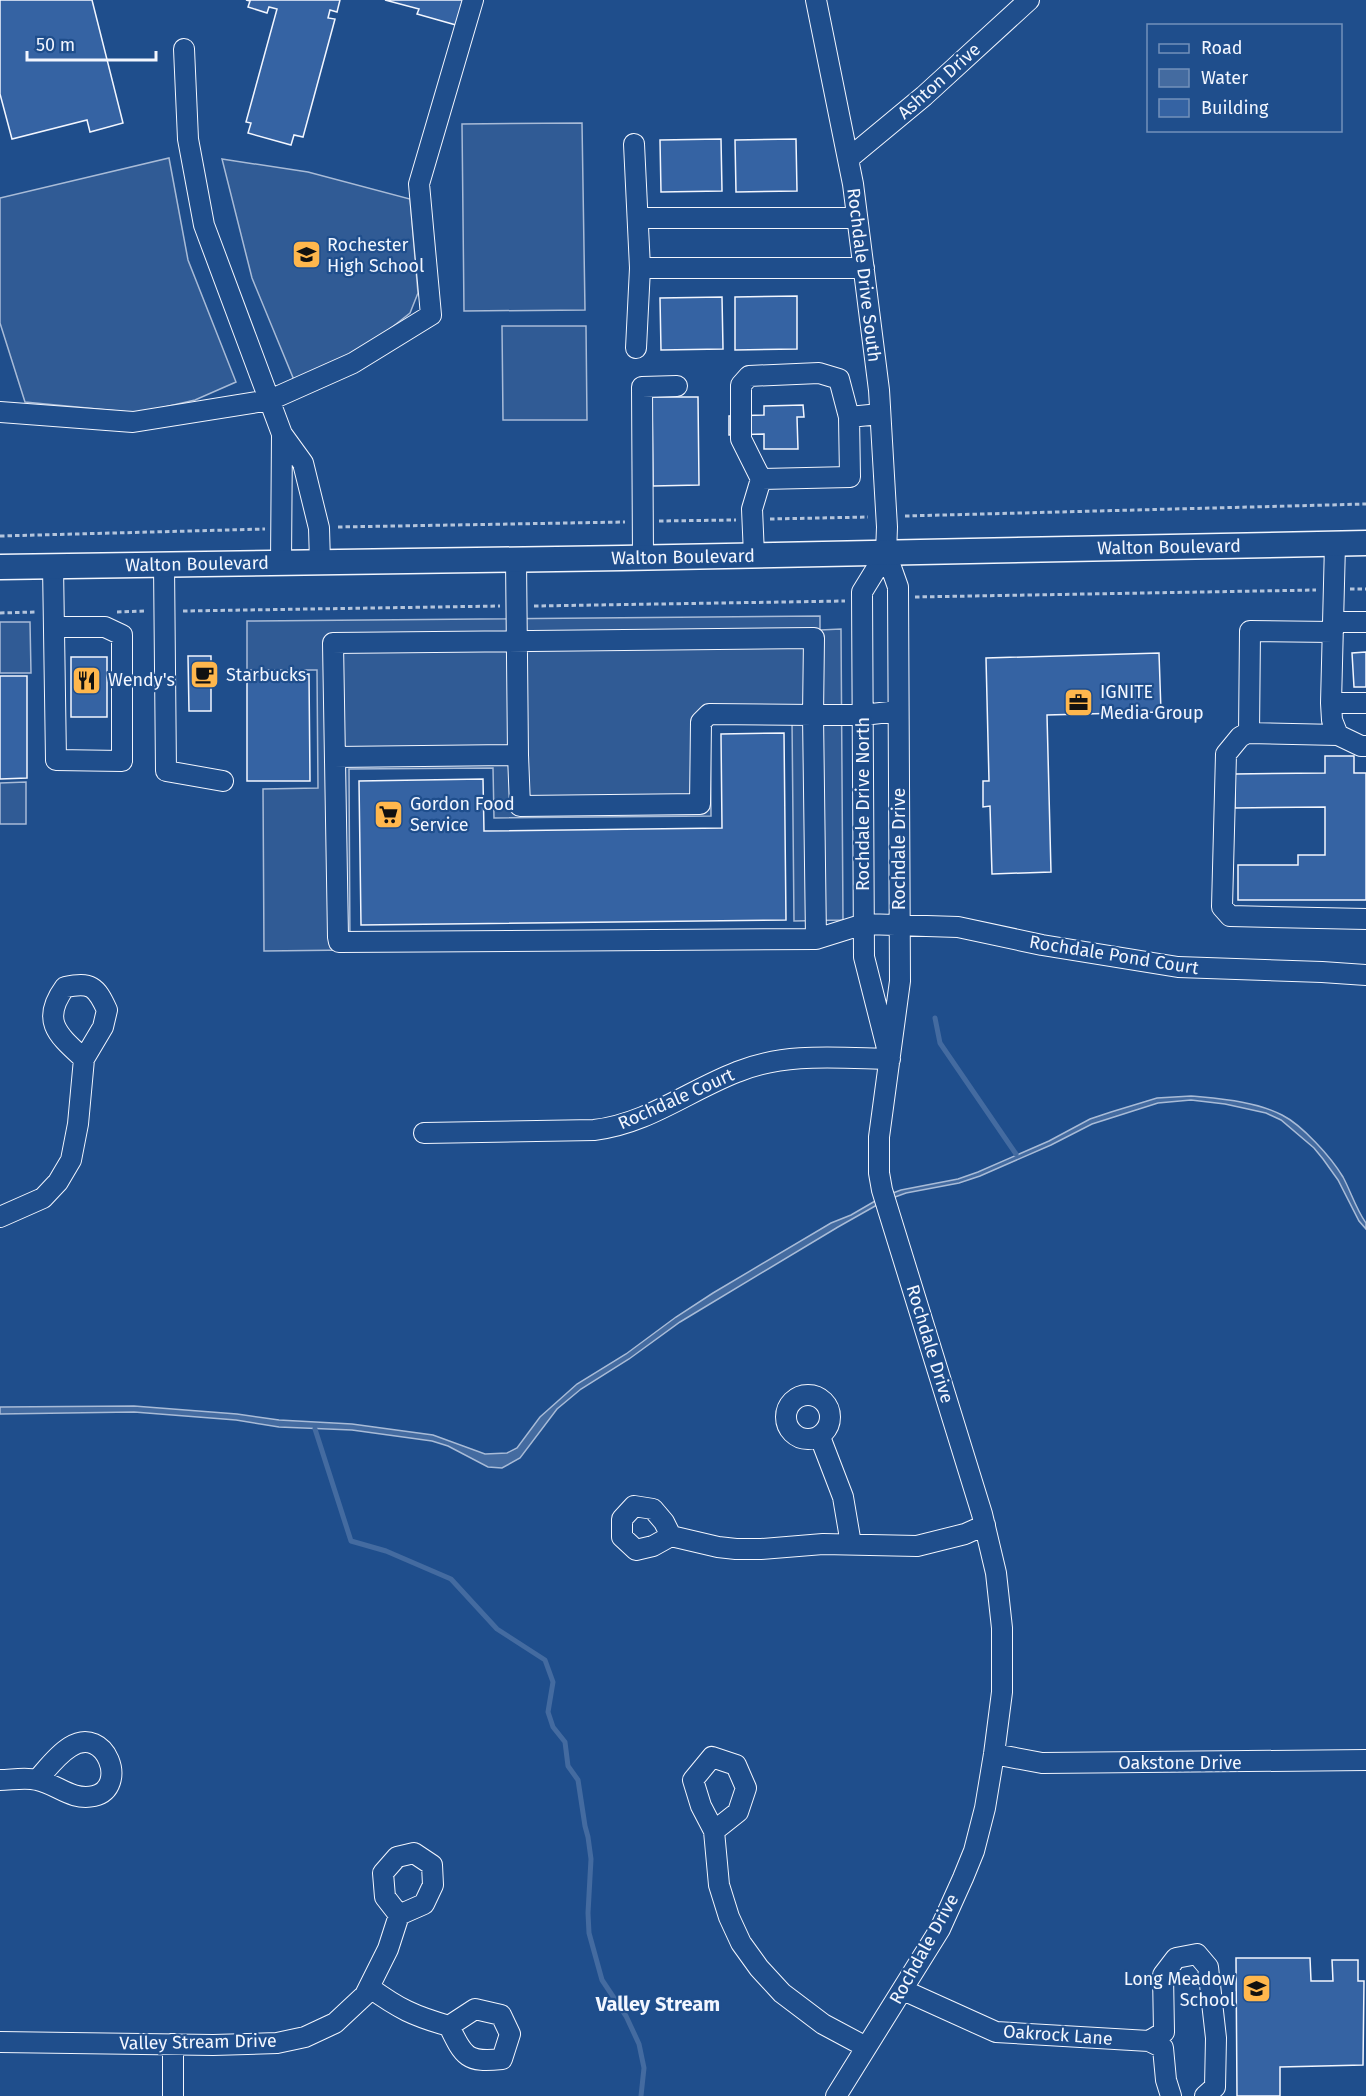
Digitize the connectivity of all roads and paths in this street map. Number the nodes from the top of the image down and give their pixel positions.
1 (473, 0) edge
2 (816, 0) edge
3 (1029, 0) edge
4 (184, 49) dead end
5 (634, 144) dead end
6 (848, 159) junction
7 (638, 218) junction
8 (857, 218) junction
9 (640, 268) junction
10 (864, 268) junction
11 (636, 348) dead end
12 (677, 386) dead end
13 (270, 400) junction
14 (0, 412) edge
15 (880, 414) junction
16 (849, 417) junction
17 (282, 434) junction
18 (760, 479) junction
19 (1366, 504) edge
20 (887, 517) junction
21 (752, 519) junction
22 (643, 522) junction
23 (280, 528) junction
24 (319, 528) junction
25 (0, 536) edge
26 (1366, 543) edge
27 (1335, 544) junction
28 (886, 553) junction
29 (754, 555) junction
30 (643, 557) junction
31 (516, 559) junction
32 (320, 562) junction
33 (281, 563) junction
34 (164, 565) junction
35 (53, 566) junction
36 (0, 567) edge
37 (1366, 589) edge
38 (1334, 590) junction
39 (898, 598) junction
40 (862, 601) junction
41 (516, 606) junction
42 (165, 611) junction
43 (0, 612) edge
44 (113, 612) dead end
45 (55, 620) junction
46 (1366, 622) edge
47 (1333, 627) junction
48 (516, 639) junction
49 (1331, 702) junction
50 (1366, 703) edge
51 (898, 711) junction
52 (813, 715) junction
53 (863, 715) junction
54 (1249, 733) junction
55 (1338, 735) junction
56 (1366, 746) edge
57 (518, 755) junction
58 (335, 757) junction
59 (223, 781) dead end
60 (1366, 919) edge
61 (864, 924) junction
62 (899, 925) junction
63 (816, 939) junction
64 (1366, 975) edge
65 (84, 1059) dead end
66 (890, 1059) junction
67 (424, 1133) dead end
68 (0, 1217) edge
69 (820, 1437) dead end
70 (985, 1524) junction
71 (671, 1536) dead end
72 (851, 1544) junction
73 (994, 1754) junction
74 (1366, 1760) edge
75 (0, 1780) edge
76 (37, 1780) dead end
77 (714, 1831) dead end
78 (399, 1915) dead end
79 (369, 1987) junction
80 (903, 1990) junction
81 (449, 2026) dead end
82 (1149, 2041) junction
83 (0, 2042) edge
84 (173, 2044) junction
85 (866, 2047) junction
86 (173, 2096) edge
87 (836, 2096) edge
88 (1171, 2096) edge
89 (1205, 2096) edge

1 - 13 street
2 - 6 street, Rochdale Drive South
3 - 6 street, Ashton Drive
4 - 13 street
5 - 7 street
6 - 8 street, Rochdale Drive South
7 - 8 street
7 - 9 street
8 - 10 street, Rochdale Drive South
9 - 10 street
9 - 11 street
10 - 15 street, Rochdale Drive South
12 - 22 street
13 - 14 street
13 - 17 street
15 - 16 street
15 - 20 street, Rochdale Drive South
16 - 18 street
16 - 18 street
17 - 23 street
17 - 24 street
18 - 21 street
19 - 20 path
20 - 21 path
20 - 28 street, Rochdale Drive South
21 - 22 path
21 - 29 street
22 - 24 path
22 - 30 street
23 - 25 path
23 - 33 street
24 - 32 street
26 - 27 main road, Walton Boulevard
27 - 28 main road, Walton Boulevard
27 - 38 street
28 - 29 main road, Walton Boulevard
28 - 39 street, Rochdale Drive
28 - 40 street, Rochdale Drive North
29 - 30 main road, Walton Boulevard
30 - 31 main road, Walton Boulevard
31 - 32 main road, Walton Boulevard
31 - 41 street
32 - 33 main road, Walton Boulevard
33 - 34 main road, Walton Boulevard
34 - 35 main road, Walton Boulevard
34 - 42 street
35 - 36 main road, Walton Boulevard
35 - 45 street
37 - 38 path
38 - 39 path
38 - 47 street
39 - 51 street, Rochdale Drive
40 - 41 path
40 - 53 street, Rochdale Drive North
41 - 42 path
41 - 48 street
42 - 44 path
42 - 59 street
43 - 45 path
45 - 45 street
46 - 47 street
47 - 49 street
47 - 54 street
48 - 52 street
48 - 57 street
48 - 58 street
49 - 50 street
49 - 55 street
51 - 53 street
51 - 62 street, Rochdale Drive
52 - 53 street
52 - 57 street
52 - 63 street
53 - 61 street, Rochdale Drive North
54 - 55 street
54 - 60 street
55 - 56 street
57 - 58 street
58 - 63 street, Rochdale Pond Court
61 - 62 street, Rochdale Pond Court
61 - 63 street, Rochdale Pond Court
61 - 66 street, Rochdale Drive North
62 - 64 street, Rochdale Pond Court
62 - 66 street, Rochdale Drive
65 - 68 street
66 - 67 street, Rochdale Court
66 - 70 street, Rochdale Drive
69 - 72 street
70 - 72 street
70 - 73 street, Rochdale Drive
71 - 72 street
73 - 74 street, Oakstone Drive
73 - 80 street, Rochdale Drive
75 - 76 street
77 - 85 street
78 - 79 street, Valley Stream Drive
79 - 81 street
79 - 84 street, Valley Stream Drive
80 - 82 street, Oakrock Lane
80 - 85 street, Rochdale Drive
82 - 88 street
82 - 89 street
83 - 84 street, Valley Stream Drive
84 - 86 street
85 - 87 street, Rochdale Drive

